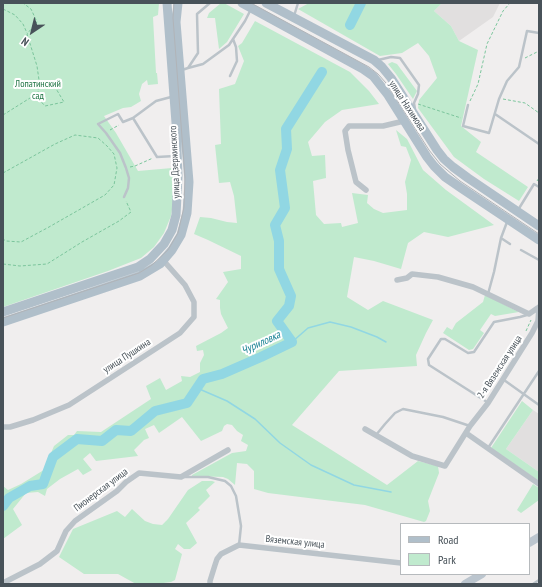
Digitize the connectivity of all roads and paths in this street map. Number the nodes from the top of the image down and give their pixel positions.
1 (23, 3) edge
2 (167, 3) edge
3 (175, 3) edge
4 (178, 3) edge
5 (210, 3) edge
6 (242, 3) edge
7 (266, 3) edge
8 (298, 3) edge
9 (510, 3) edge
10 (252, 8) junction
11 (3, 9) edge
12 (294, 18) junction
13 (176, 22) junction
14 (539, 33) edge
15 (27, 34) junction
16 (233, 39) junction
17 (539, 51) edge
18 (374, 60) junction
19 (520, 61) junction
20 (180, 70) junction
21 (230, 76) dead end
22 (39, 83) junction
23 (35, 95) junction
24 (174, 97) junction
25 (498, 99) junction
26 (418, 104) dead end
27 (468, 104) joint
28 (539, 113) edge
29 (495, 114) junction
30 (3, 115) edge
31 (416, 117) junction
32 (133, 118) junction
33 (465, 120) junction
34 (404, 121) junction
35 (123, 122) junction
36 (106, 133) junction
37 (539, 144) edge
38 (177, 156) junction
39 (157, 157) junction
40 (126, 168) junction
41 (3, 173) edge
42 (539, 187) edge
43 (366, 190) dead end
44 (124, 197) joint
45 (517, 211) junction
46 (508, 220) junction
47 (539, 226) edge
48 (501, 238) junction
49 (3, 239) edge
50 (539, 240) edge
51 (510, 244) dead end
52 (521, 250) dead end
53 (163, 260) junction
54 (539, 260) edge
55 (3, 264) edge
56 (397, 280) dead end
57 (488, 294) junction
58 (536, 309) edge
59 (3, 312) edge
60 (3, 322) edge
61 (525, 333) dead end
62 (510, 357) dead end
63 (539, 371) edge
64 (503, 379) junction
65 (524, 394) junction
66 (485, 401) junction
67 (539, 405) edge
68 (470, 426) junction
69 (3, 427) edge
70 (365, 429) dead end
71 (466, 433) junction
72 (376, 435) junction
73 (488, 448) junction
74 (228, 450) dead end
75 (181, 477) junction
76 (539, 484) edge
77 (539, 537) edge
78 (530, 542) edge
79 (239, 545) junction
80 (400, 563) edge
81 (480, 575) edge
82 (539, 580) edge
83 (3, 583) edge
84 (210, 584) edge
85 (465, 584) edge
86 (534, 584) edge

1 - 15 path
2 - 20 main road, улица Дзержинского
3 - 13 street, улица Дзержинского
4 - 13 main road
5 - 20 lane
6 - 10 main road, улица Нахимова
7 - 12 main road, улица Нахимова
8 - 12 lane
9 - 27 path
10 - 16 lane
10 - 34 main road, улица Нахимова
11 - 15 path
12 - 18 main road, улица Нахимова
13 - 20 main road, улица Дзержинского
14 - 19 lane
15 - 22 path
16 - 20 lane
16 - 21 lane
17 - 19 path
18 - 31 main road, улица Нахимова
18 - 31 lane
19 - 25 lane
20 - 24 main road, улица Дзержинского
20 - 53 main road, улица Дзержинского
22 - 23 path
22 - 23 path
23 - 30 path
24 - 32 lane
24 - 38 main road, улица Дзержинского
25 - 28 path
25 - 29 lane
26 - 33 path
27 - 33 lane
29 - 33 lane
29 - 37 lane
31 - 45 main road, улица Нахимова
32 - 35 lane
32 - 39 lane
34 - 43 street
34 - 46 main road, улица Нахимова
35 - 36 path
35 - 36 lane
36 - 40 lane
38 - 39 lane
38 - 59 main road, улица Дзержинского
39 - 40 path
40 - 44 lane
41 - 49 path
42 - 45 lane
44 - 55 path
45 - 47 main road, улица Нахимова
46 - 48 lane
46 - 50 main road, улица Нахимова
48 - 51 lane
48 - 57 lane
52 - 54 lane
53 - 60 main road, улица Дзержинского
53 - 69 street, улица Пушкина
56 - 57 street
57 - 58 street
58 - 61 path
58 - 64 street, 2-я Вяземская улица
58 - 66 lane
62 - 66 path
63 - 65 lane
64 - 65 lane
64 - 66 street, 2-я Вяземская улица
65 - 67 lane
65 - 73 lane
66 - 68 street, 2-я Вяземская улица
68 - 71 street, 2-я Вяземская улица
68 - 72 lane
70 - 72 street, 2-я Вяземская улица
71 - 72 street, 2-я Вяземская улица
71 - 73 street
73 - 76 street
74 - 75 street
75 - 79 lane
75 - 83 street, Пионерская улица
77 - 78 street
79 - 80 street, Вяземская улица
79 - 84 street
81 - 85 street
82 - 86 lane

